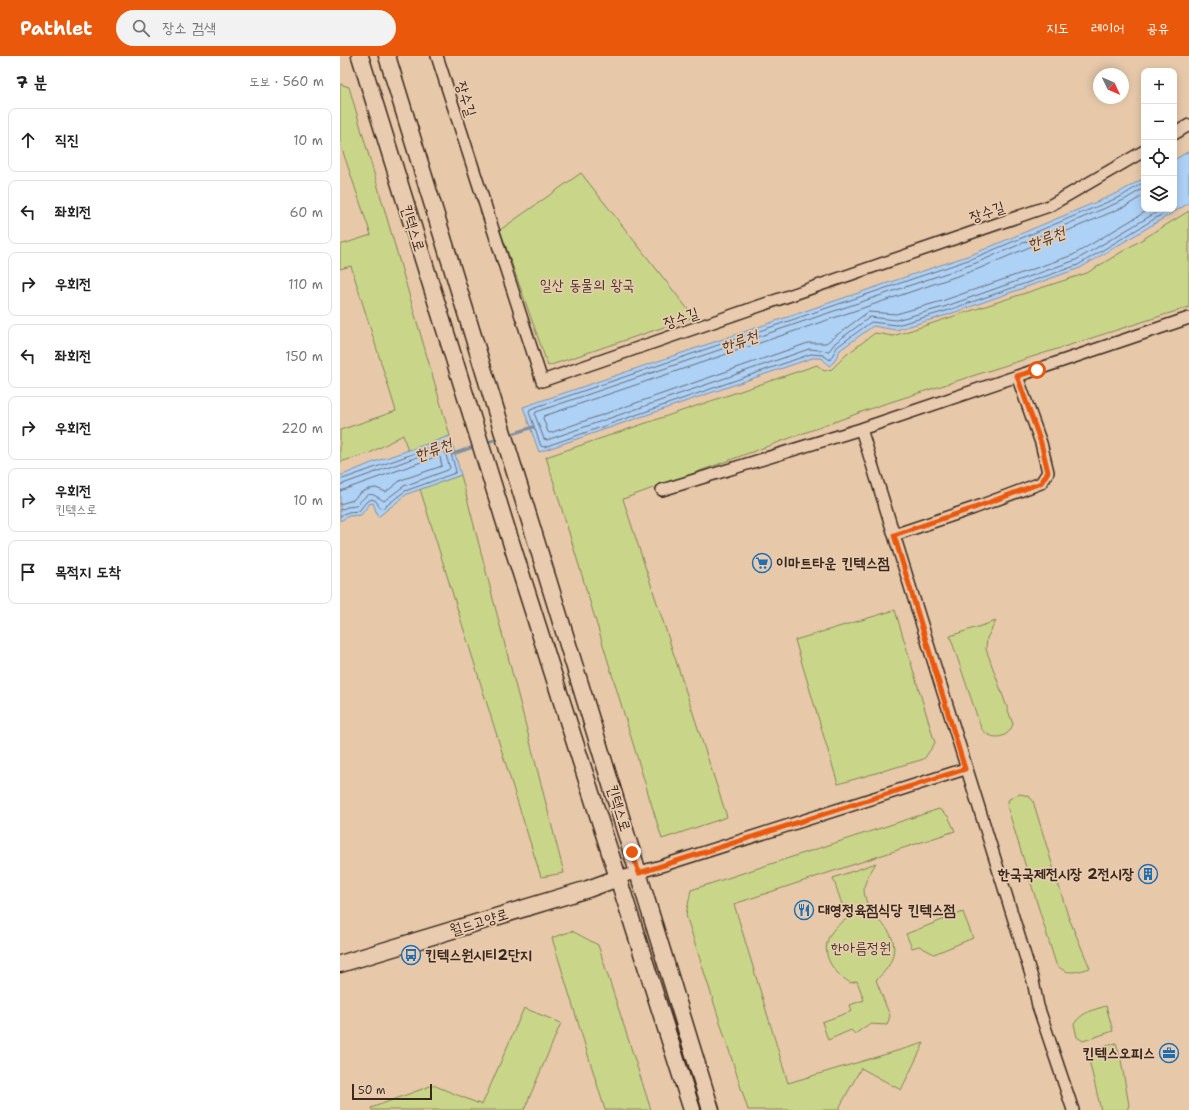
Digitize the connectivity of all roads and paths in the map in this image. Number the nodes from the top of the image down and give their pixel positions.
1 (387, 56) edge
2 (437, 56) edge
3 (360, 58) edge
4 (1189, 125) edge
5 (1177, 132) edge
6 (1141, 153) edge
7 (1189, 318) edge
8 (1017, 376) junction
9 (861, 429) junction
10 (662, 490) dead end
11 (894, 535) junction
12 (965, 769) junction
13 (639, 873) junction
14 (618, 878) junction
15 (340, 964) edge
16 (692, 1110) edge
17 (711, 1110) edge
18 (1073, 1110) edge

1 - 13 main road, 킨텍스로
2 - 6 street, 장수길
3 - 14 main road, 킨텍스로
4 - 5 street
7 - 8 street
8 - 9 street
8 - 11 street
9 - 10 street
9 - 11 street
11 - 12 street
12 - 13 street
12 - 18 street
13 - 14 street
13 - 17 main road, 킨텍스로
14 - 15 main road, 월드고양로
14 - 16 main road, 킨텍스로

